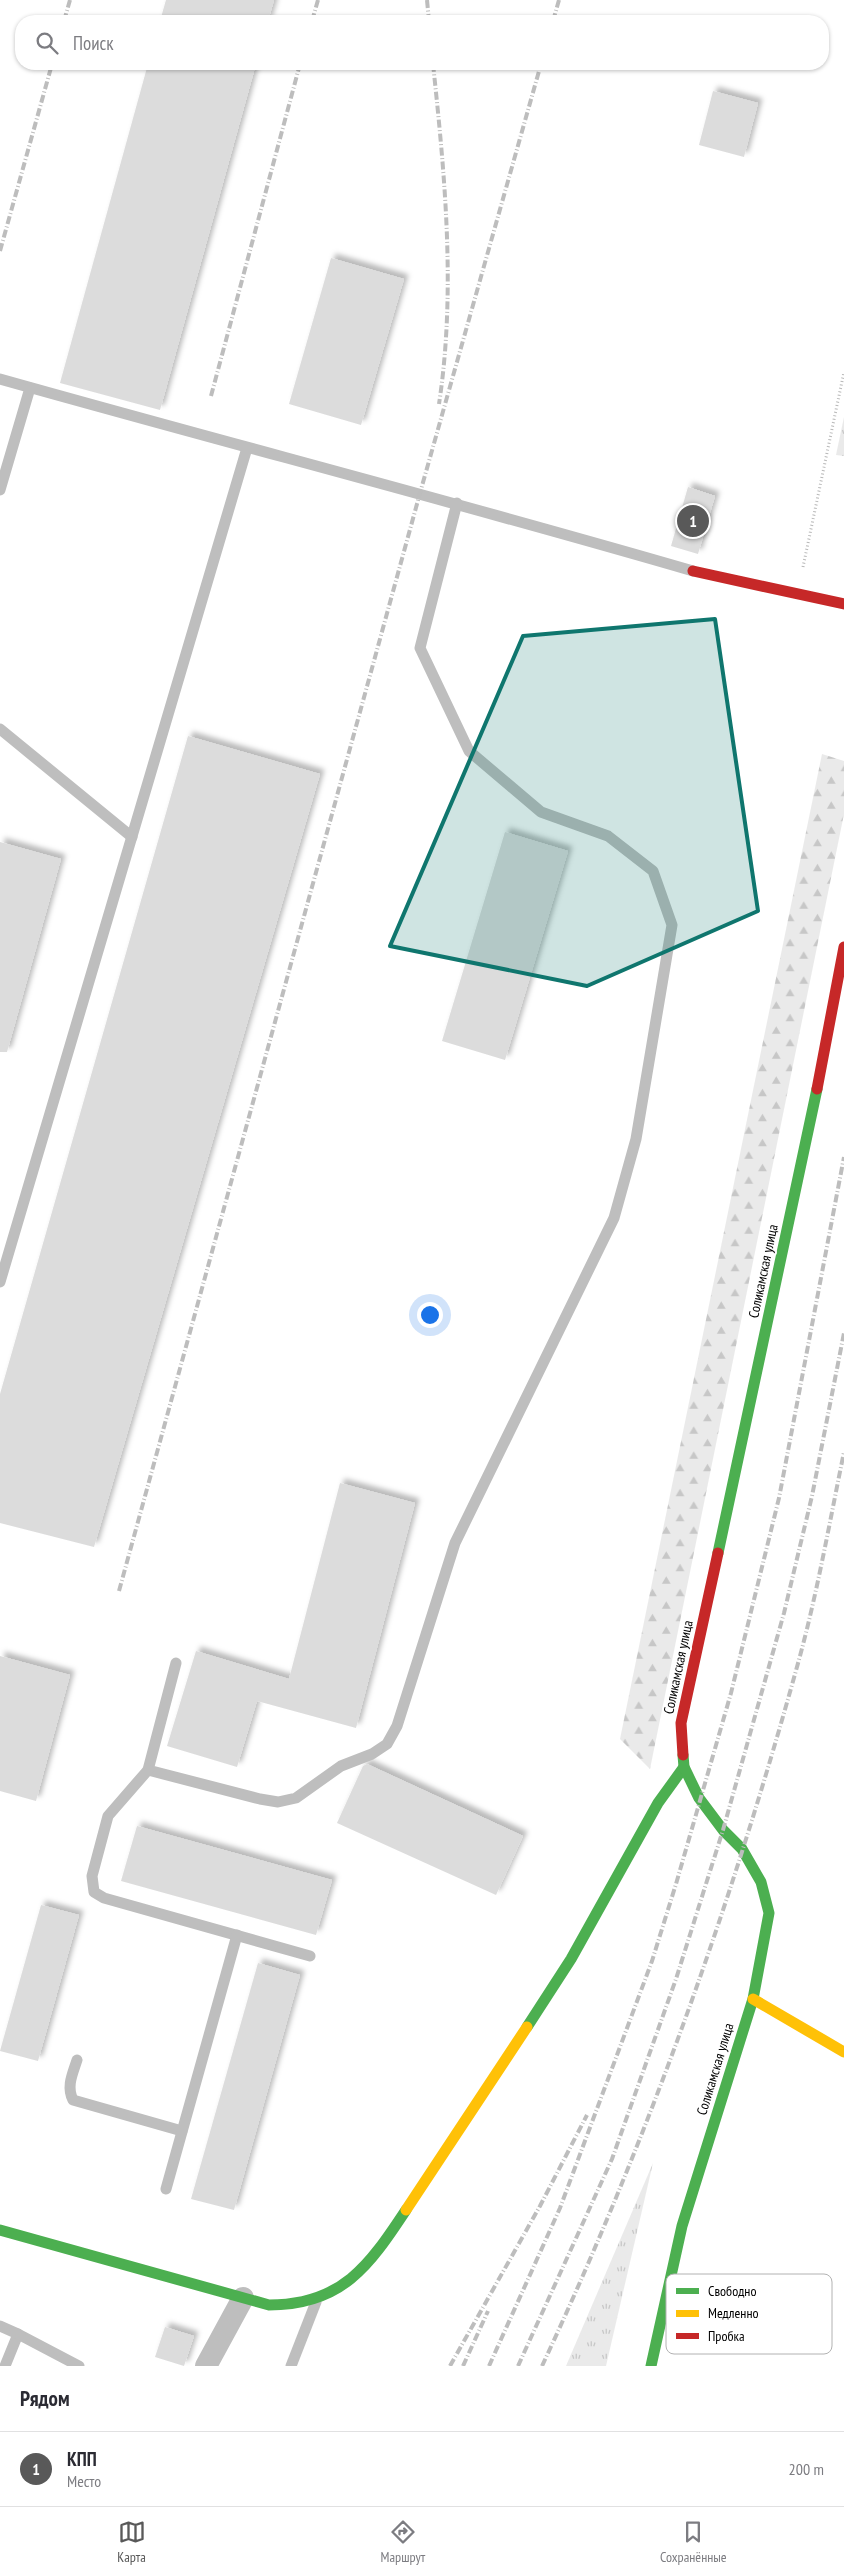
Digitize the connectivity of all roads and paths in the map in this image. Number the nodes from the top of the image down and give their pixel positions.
1 (844, 372) edge
2 (0, 379) edge
3 (30, 388) junction
4 (247, 448) junction
5 (0, 490) edge
6 (458, 503) junction
7 (693, 571) joint
8 (798, 594) junction
9 (844, 604) edge
10 (0, 729) edge
11 (132, 837) junction
12 (844, 947) edge
13 (6, 1243) edge
14 (0, 1282) edge
15 (176, 1663) dead end
16 (684, 1767) junction
17 (148, 1770) junction
18 (237, 1935) junction
19 (310, 1956) dead end
20 (752, 1999) junction
21 (844, 2052) edge
22 (77, 2060) dead end
23 (182, 2132) junction
24 (166, 2189) dead end
25 (0, 2230) edge
26 (671, 2274) edge
27 (243, 2298) junction
28 (666, 2298) edge
29 (317, 2300) junction
30 (0, 2326) edge
31 (18, 2334) junction
32 (5, 2366) edge
33 (79, 2366) edge
34 (206, 2366) edge
35 (291, 2366) edge
36 (651, 2366) edge

1 - 8 path
2 - 3 lane
3 - 4 lane
3 - 5 lane
4 - 6 lane
4 - 11 lane
6 - 7 lane
6 - 17 lane
7 - 8 main road
8 - 9 main road
10 - 11 lane
11 - 13 lane
12 - 16 main road, Соликамская улица
13 - 14 lane
15 - 17 lane
16 - 20 main road, Соликамская улица
16 - 29 main road
17 - 18 lane
18 - 19 lane
18 - 23 lane
20 - 21 main road
20 - 26 main road, Соликамская улица
22 - 23 lane
23 - 24 lane
25 - 27 main road
27 - 29 main road
27 - 34 street
28 - 36 main road, Соликамская улица
29 - 35 lane
30 - 31 lane
31 - 32 lane
31 - 33 lane

